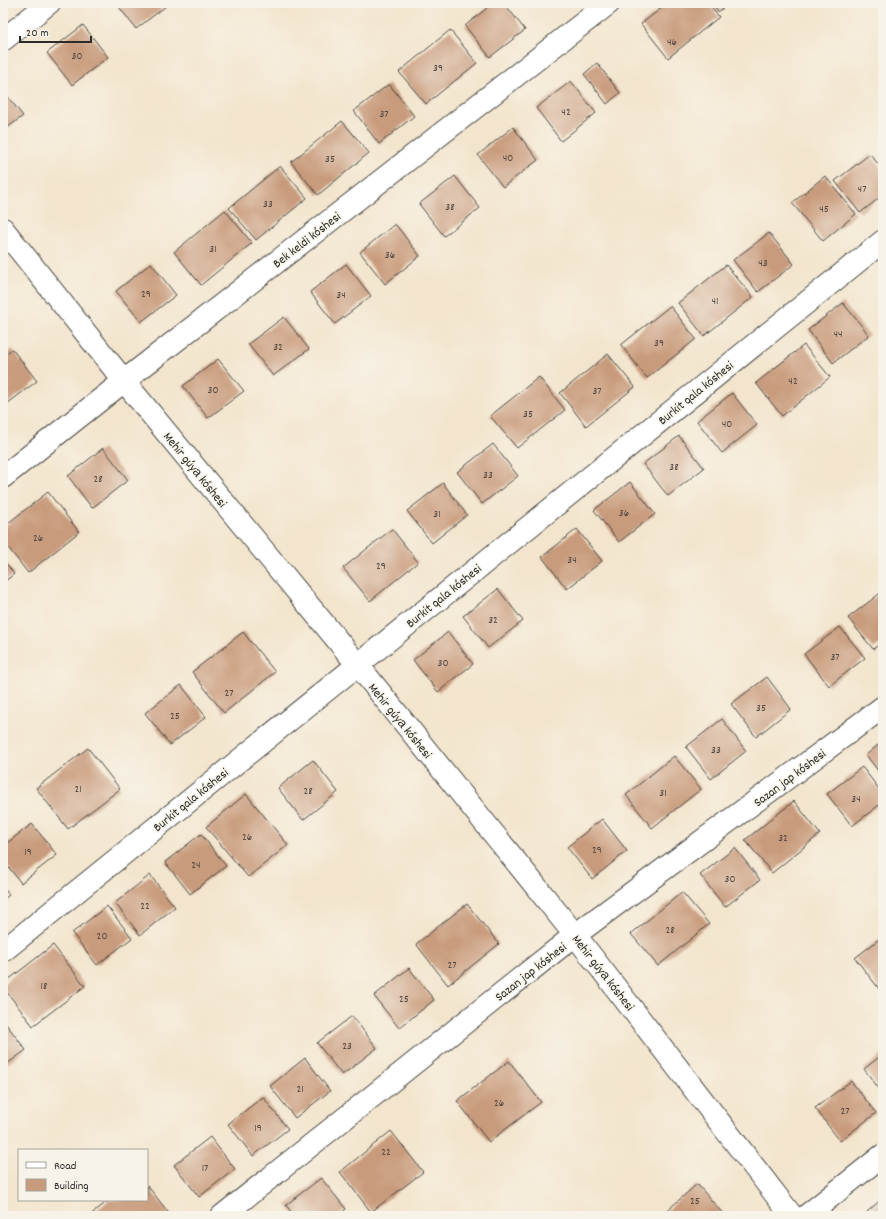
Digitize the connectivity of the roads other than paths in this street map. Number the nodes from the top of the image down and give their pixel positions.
1 (50, 3) edge
2 (610, 3) edge
3 (3, 40) edge
4 (3, 229) edge
5 (883, 241) edge
6 (124, 381) junction
7 (3, 477) edge
8 (357, 664) junction
9 (883, 707) edge
10 (575, 935) junction
11 (3, 951) edge
12 (883, 1155) edge
13 (222, 1216) edge
14 (792, 1216) edge
15 (806, 1216) edge

1 - 3 street
2 - 6 street, Bek keldi kóshesi
4 - 6 street, Mehir gúyа kóshesi
5 - 8 street, Burkit qala kóshesi
6 - 7 street, Bek keldi kóshesi
6 - 8 street, Mehir gúyа kóshesi
8 - 10 street, Mehir gúyа kóshesi
8 - 11 street, Burkit qala kóshesi
9 - 10 street, Sazan jap kóshesi
10 - 13 street, Sazan jap kóshesi
10 - 14 street, Mehir gúyа kóshesi
12 - 15 street

